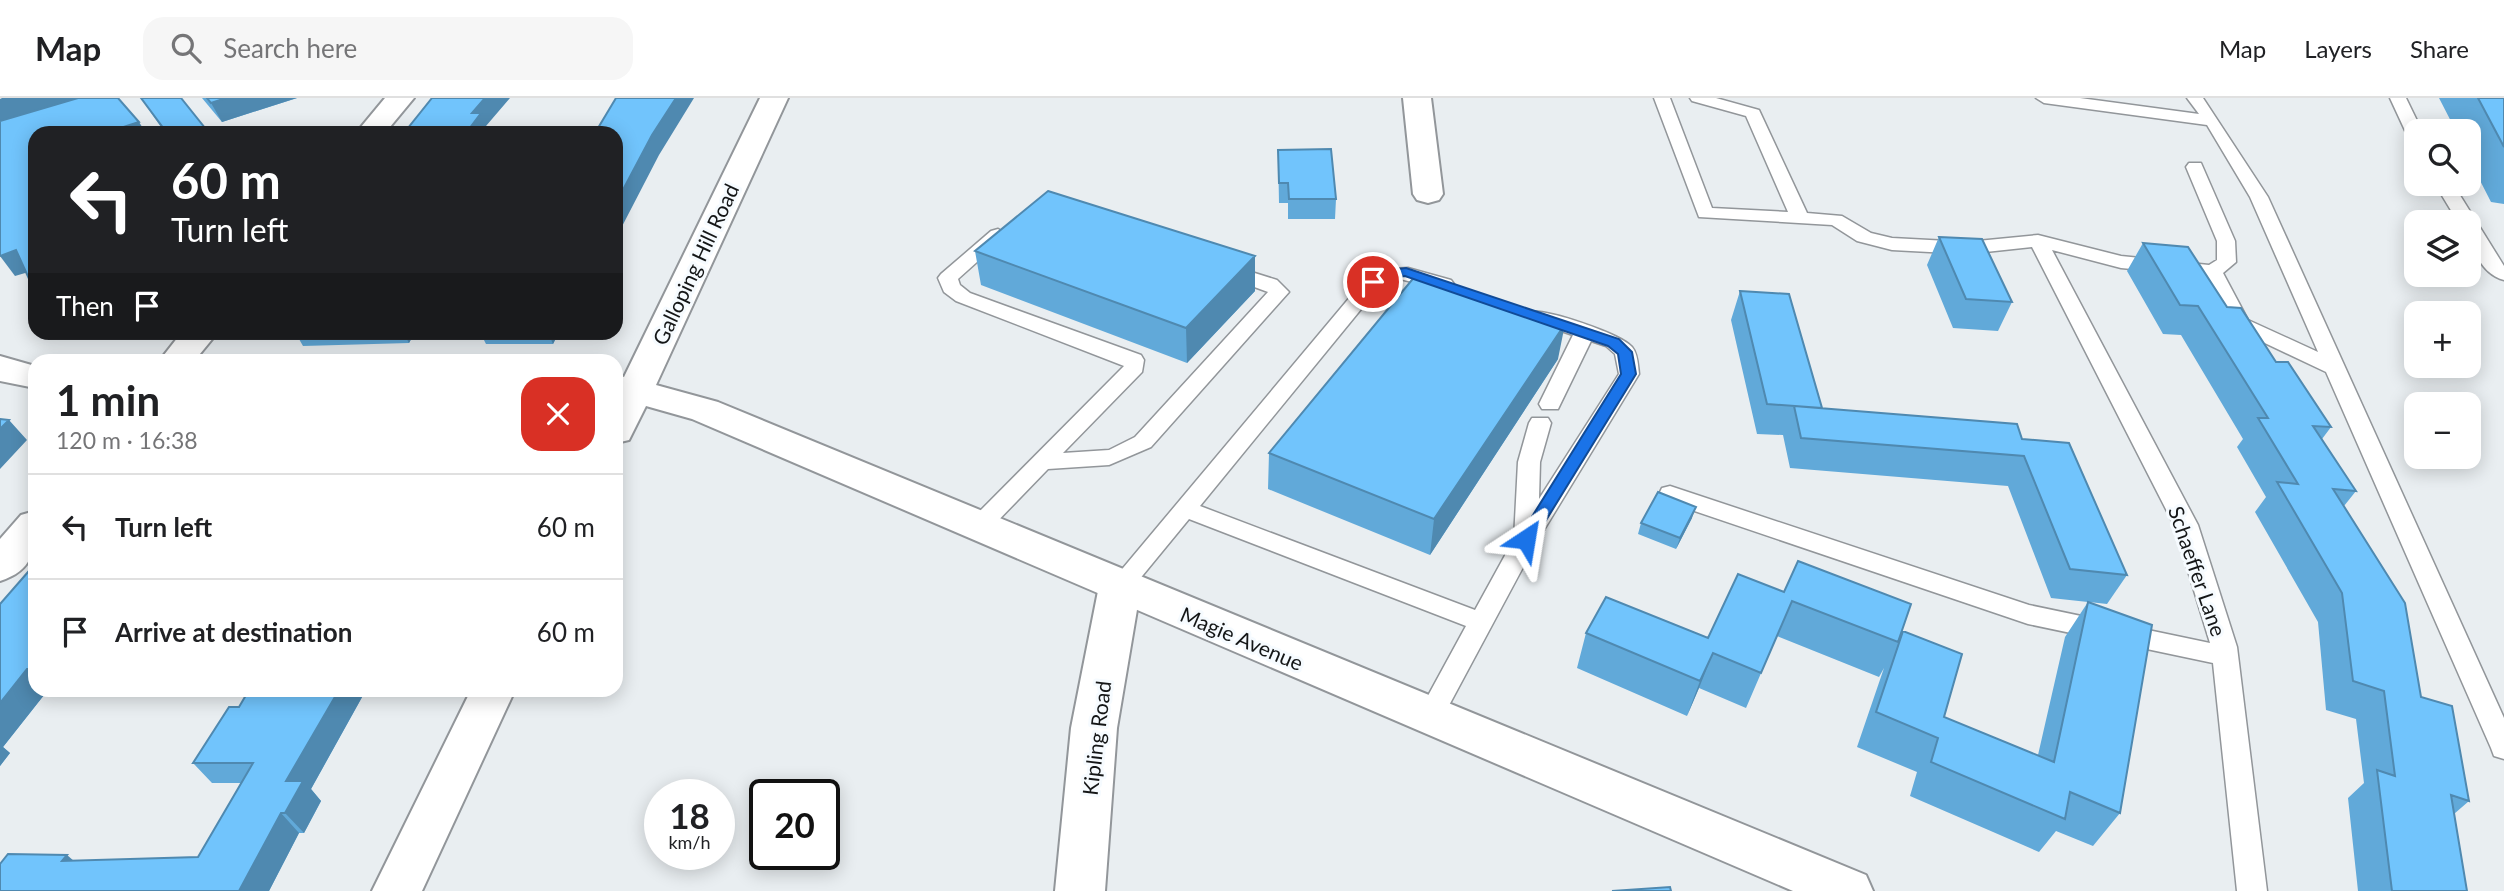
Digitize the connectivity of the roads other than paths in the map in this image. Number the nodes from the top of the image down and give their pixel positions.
1 (400, 98) edge
2 (774, 98) edge
3 (1416, 98) edge
4 (1662, 98) edge
5 (1698, 98) edge
6 (2044, 98) edge
7 (2195, 98) edge
8 (2398, 98) edge
9 (2102, 102) edge
10 (2408, 119) edge
11 (2213, 121) junction
12 (376, 126) edge
13 (2195, 167) dead end
14 (1428, 194) dead end
15 (1800, 218) junction
16 (1009, 226) edge
17 (2038, 240) junction
18 (2481, 245) edge
19 (1205, 263) edge
20 (2213, 271) junction
21 (2504, 274) edge
22 (1457, 289) edge
23 (1520, 310) edge
24 (1585, 332) junction
25 (194, 340) edge
26 (182, 354) edge
27 (0, 368) edge
28 (2336, 368) junction
29 (28, 376) edge
30 (625, 388) edge
31 (1046, 461) junction
32 (1670, 495) edge
33 (1185, 509) junction
34 (979, 526) junction
35 (28, 533) edge
36 (1526, 539) junction
37 (0, 566) edge
38 (1120, 586) junction
39 (1481, 622) junction
40 (2225, 656) junction
41 (490, 697) edge
42 (1430, 716) junction
43 (2504, 748) edge
44 (1778, 876) edge
45 (397, 891) edge
46 (1080, 891) edge
47 (1848, 891) edge
48 (2252, 891) edge

1 - 12 street
2 - 30 street, Galloping Hill Road
3 - 14 street
4 - 15 lane
5 - 15 lane
6 - 9 lane
7 - 11 lane
8 - 10 lane
9 - 11 lane
11 - 28 lane
13 - 20 lane
15 - 17 lane
16 - 31 lane
17 - 20 lane
17 - 40 lane, Schaeffer Lane
18 - 21 lane
19 - 31 lane
20 - 28 lane
22 - 33 lane
23 - 24 lane
24 - 36 lane
24 - 36 lane
25 - 26 street
27 - 29 street
28 - 43 lane
30 - 34 street, Magie Avenue
31 - 34 lane
32 - 40 lane
33 - 38 lane
33 - 39 lane
34 - 38 street, Magie Avenue
35 - 37 street
36 - 39 lane
38 - 42 street, Magie Avenue
38 - 46 street, Kipling Road
39 - 42 lane
40 - 48 lane, Schaeffer Lane
41 - 45 street
42 - 44 street, Magie Avenue
44 - 47 street, Magie Avenue

